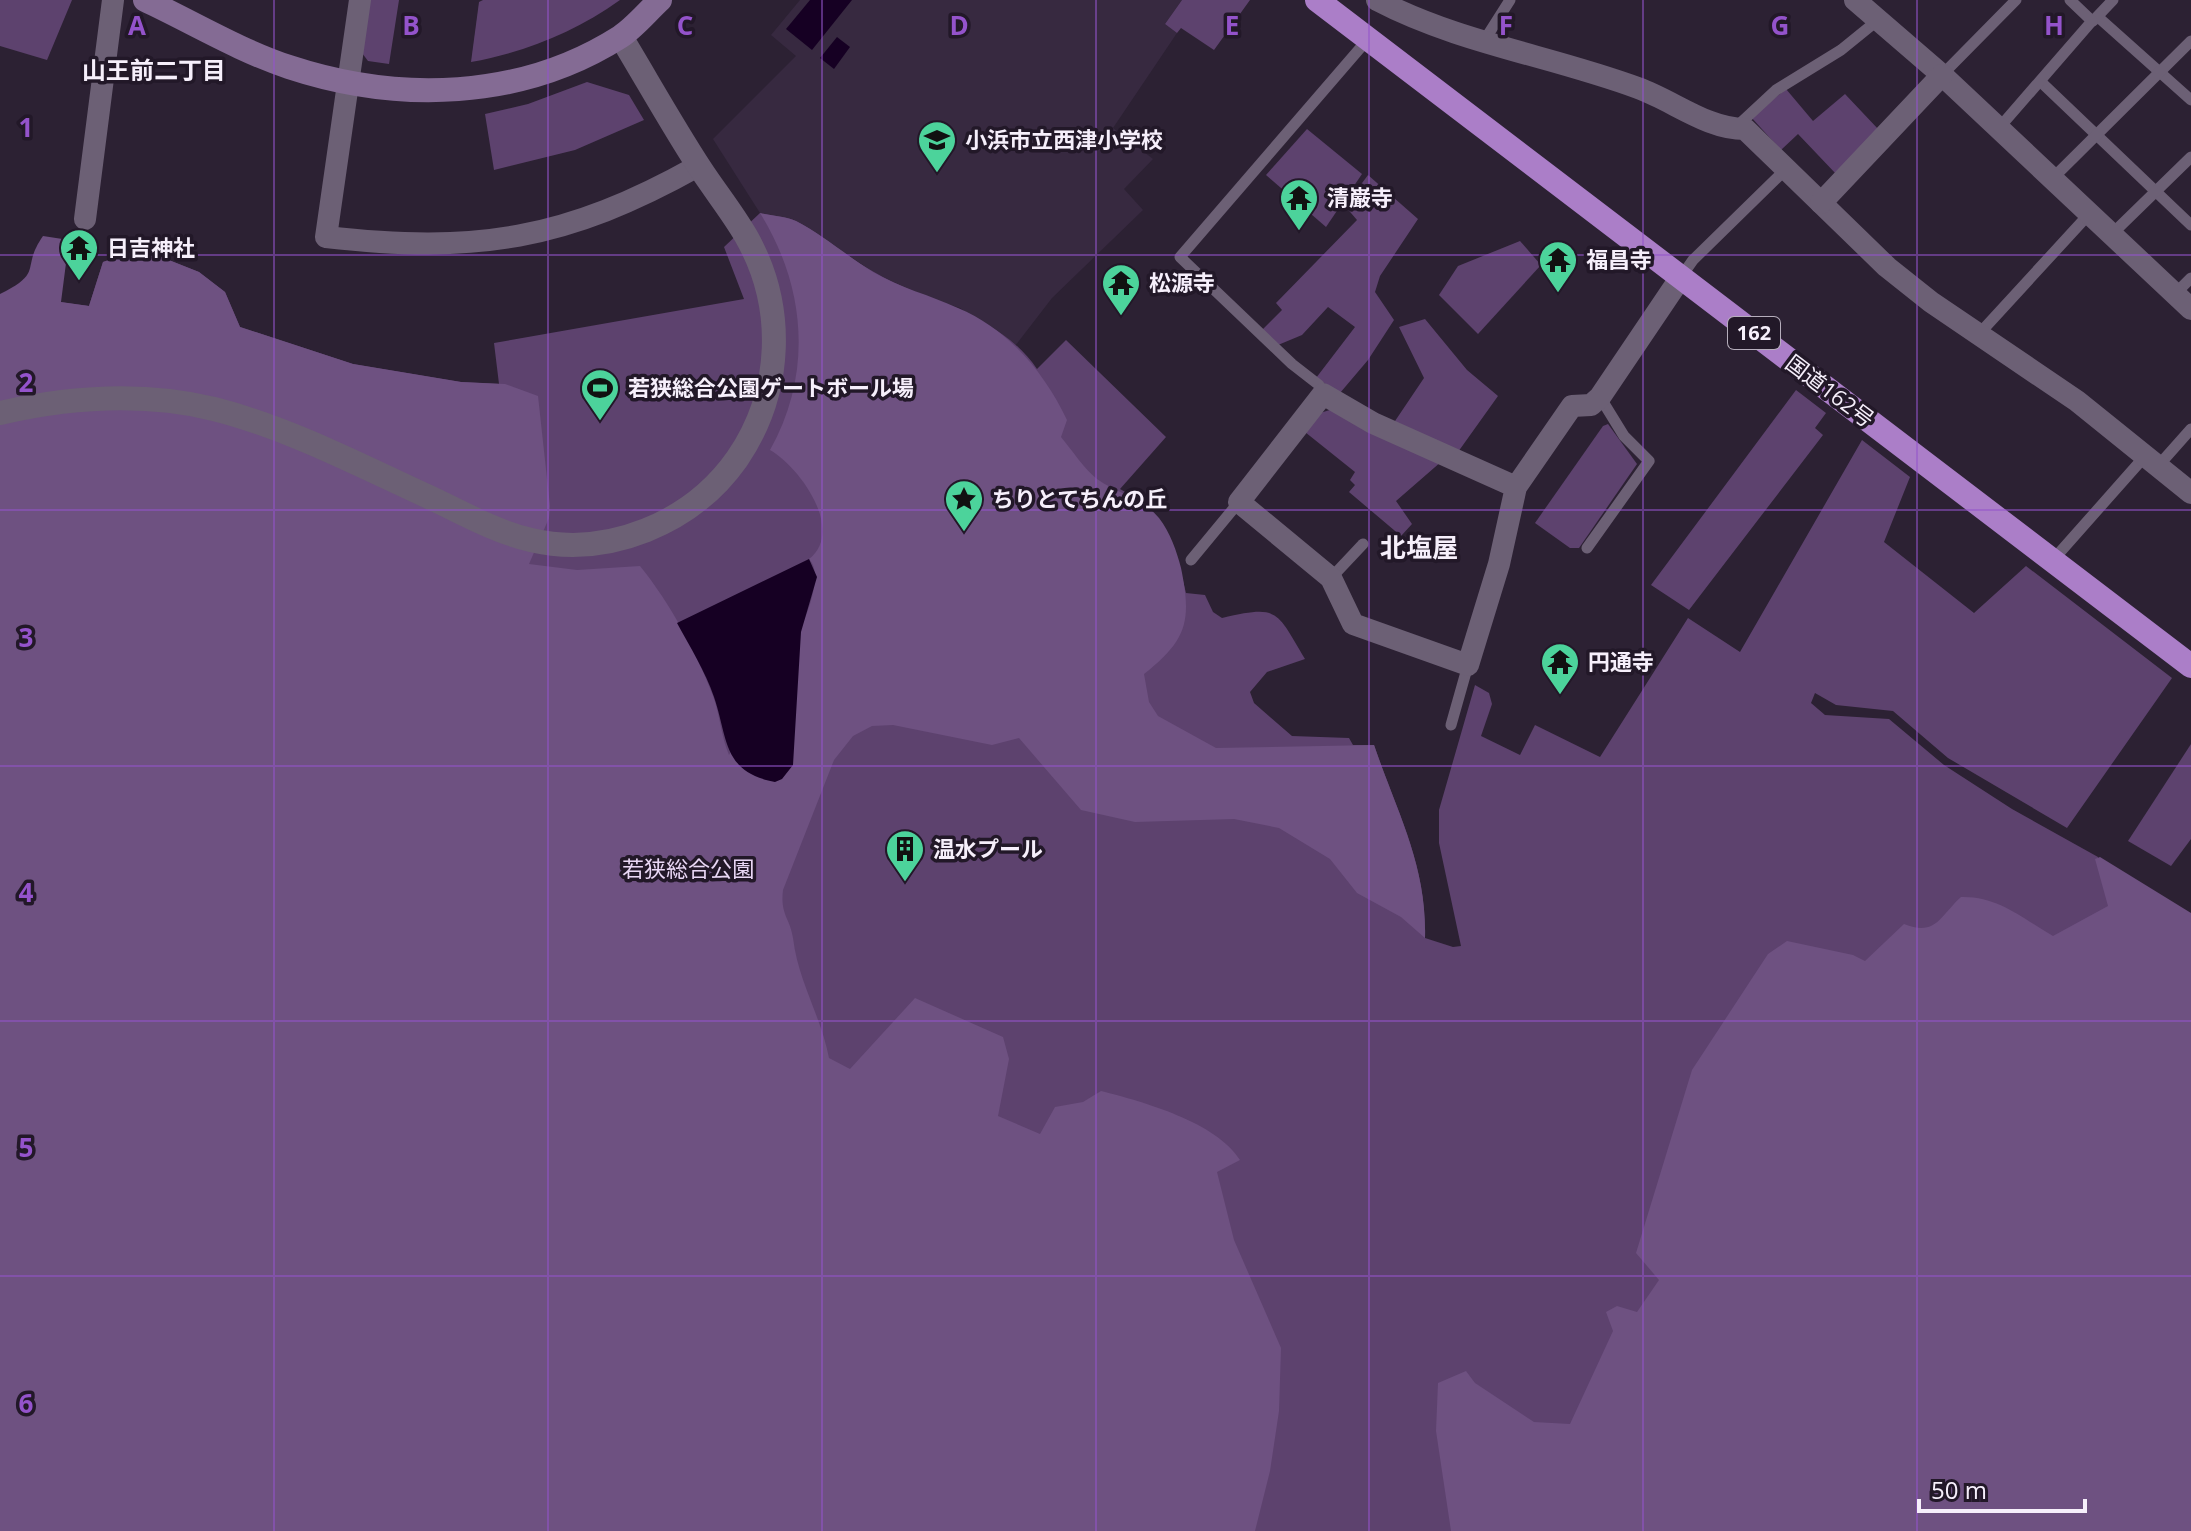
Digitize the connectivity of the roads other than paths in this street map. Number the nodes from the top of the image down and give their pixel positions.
1 (113, 0) edge
2 (145, 0) edge
3 (360, 0) edge
4 (660, 0) edge
5 (1317, 0) edge
6 (1377, 0) edge
7 (1510, 0) edge
8 (1855, 0) edge
9 (2016, 0) edge
10 (2070, 0) edge
11 (2113, 0) edge
12 (2095, 19) junction
13 (1878, 20) junction
14 (621, 37) junction
15 (1369, 39) junction
16 (1484, 41) junction
17 (2191, 41) edge
18 (2160, 72) junction
19 (1942, 75) junction
20 (348, 83) junction
21 (2042, 83) junction
22 (2191, 100) edge
23 (1999, 128) junction
24 (1734, 129) junction
25 (2097, 134) junction
26 (2191, 157) edge
27 (698, 166) junction
28 (1787, 168) junction
29 (2053, 178) junction
30 (2155, 192) junction
31 (1821, 203) junction
32 (2090, 213) junction
33 (85, 219) dead end
34 (2191, 225) edge
35 (2112, 234) junction
36 (1681, 277) junction
37 (2191, 278) edge
38 (2183, 302) edge
39 (1979, 334) junction
40 (1323, 394) junction
41 (1600, 397) junction
42 (0, 413) edge
43 (2191, 429) edge
44 (2152, 460) junction
45 (1516, 487) junction
46 (2191, 493) edge
47 (1239, 502) junction
48 (1363, 544) dead end
49 (1587, 548) dead end
50 (1191, 560) dead end
51 (2053, 560) junction
52 (1331, 578) junction
53 (1468, 665) junction
54 (2191, 666) edge
55 (1451, 725) dead end

1 - 33 street
2 - 20 main road
3 - 20 street
4 - 14 main road
5 - 15 highway, 国道162号 / 162
6 - 16 street
7 - 16 lane
8 - 13 street
9 - 19 lane
10 - 12 lane
11 - 12 lane
12 - 18 lane
12 - 21 lane
13 - 19 street
13 - 24 lane
14 - 20 main road
14 - 27 street
15 - 36 highway, 国道162号 / 162
15 - 40 lane
16 - 24 street
17 - 18 lane
18 - 22 lane
18 - 25 lane
19 - 23 street
19 - 31 street
20 - 27 street
21 - 23 lane
21 - 25 lane
23 - 29 street
24 - 28 street
25 - 29 lane
25 - 30 lane
26 - 30 lane
27 - 42 street
28 - 31 street
28 - 36 lane
29 - 32 street
30 - 34 lane
30 - 35 lane
31 - 39 street
32 - 35 street
32 - 39 lane
35 - 38 street
36 - 41 street
36 - 51 highway, 国道162号 / 162
37 - 38 lane
39 - 44 street
40 - 45 street
40 - 47 street
41 - 45 street
41 - 49 lane
43 - 44 lane
44 - 46 street
44 - 51 lane
45 - 53 street
47 - 50 lane
47 - 52 street
48 - 52 lane
51 - 54 highway, 国道162号 / 162
52 - 53 street
53 - 55 lane

